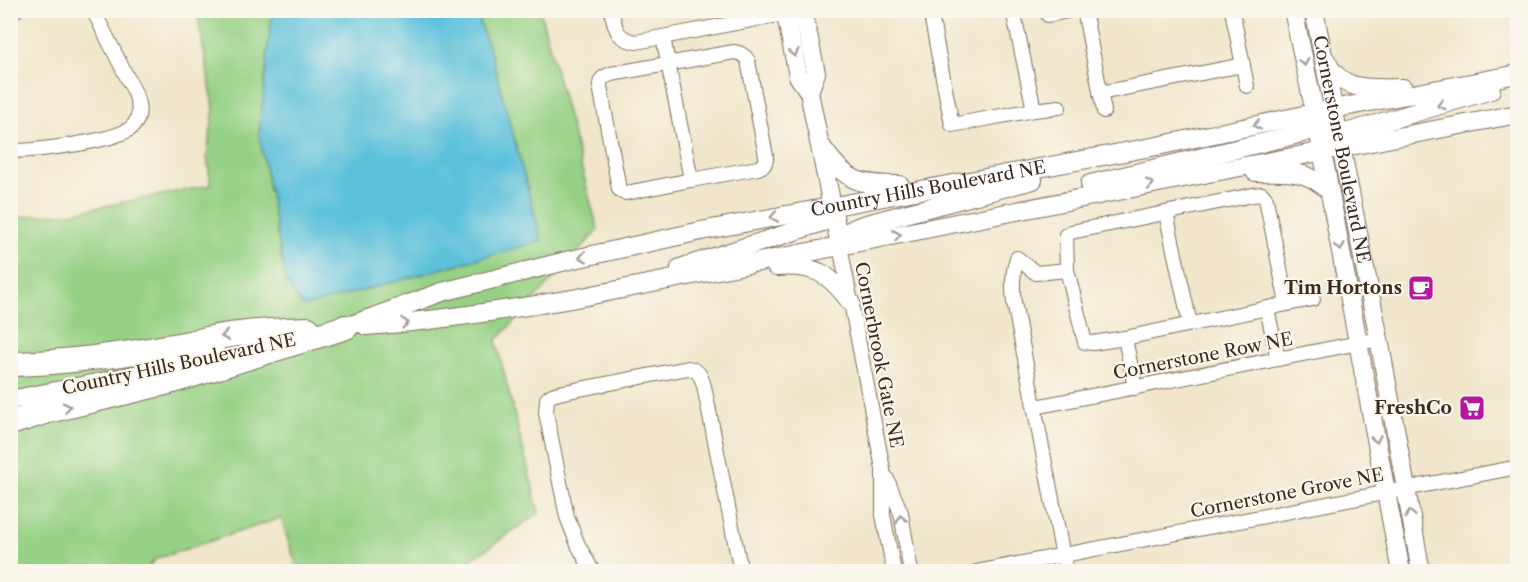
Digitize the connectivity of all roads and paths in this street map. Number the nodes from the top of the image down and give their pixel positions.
1 (16, 10) edge
2 (93, 10) edge
3 (611, 10) edge
4 (1013, 10) edge
5 (1073, 10) edge
6 (1084, 10) edge
7 (1232, 10) edge
8 (1293, 10) edge
9 (1314, 10) edge
10 (10, 11) edge
11 (793, 11) edge
12 (932, 11) edge
13 (1048, 15) dead end
14 (663, 37) junction
15 (1322, 51) junction
16 (668, 64) junction
17 (1243, 65) junction
18 (1518, 74) edge
19 (1518, 82) edge
20 (1247, 86) dead end
21 (1450, 88) junction
22 (1100, 93) junction
23 (1059, 106) dead end
24 (1333, 109) junction
25 (1034, 110) junction
26 (1104, 111) dead end
27 (1518, 114) edge
28 (1316, 120) junction
29 (1340, 141) junction
30 (819, 143) junction
31 (1157, 146) junction
32 (10, 151) edge
33 (1321, 151) junction
34 (1209, 173) junction
35 (691, 180) junction
36 (940, 185) junction
37 (1329, 190) junction
38 (832, 206) junction
39 (1166, 213) junction
40 (969, 220) junction
41 (840, 246) junction
42 (1067, 270) junction
43 (715, 271) junction
44 (622, 289) junction
45 (1313, 299) dead end
46 (851, 303) junction
47 (1287, 304) junction
48 (1267, 309) junction
49 (1190, 324) junction
50 (346, 327) junction
51 (1125, 338) junction
52 (1379, 339) junction
53 (1359, 344) junction
54 (1278, 360) junction
55 (10, 363) edge
56 (1135, 388) junction
57 (10, 400) edge
58 (1035, 407) junction
59 (10, 423) edge
60 (1518, 466) edge
61 (883, 469) junction
62 (1406, 488) junction
63 (1385, 492) junction
64 (1063, 555) junction
65 (593, 572) edge
66 (741, 572) edge
67 (894, 572) edge
68 (911, 572) edge
69 (976, 572) edge
70 (1066, 572) edge
71 (1401, 572) edge
72 (1421, 572) edge

1 - 10 street
2 - 32 street
3 - 14 street
4 - 25 street
5 - 13 street
6 - 22 street
7 - 17 street
8 -> 28 main road, Cornerstone Boulevard NE
9 - 15 main road, Cornerstone Boulevard NE
11 - 14 street
11 - 30 main road
12 - 25 street
14 - 16 street
15 - 21 main road
15 - 24 main road, Cornerstone Boulevard NE
16 - 35 street
16 - 35 street
16 - 35 street
17 - 20 street
17 - 22 street
18 - 21 main road, Country Hills Boulevard NE
19 -> 29 main road
21 - 24 main road, Country Hills Boulevard NE
22 - 26 street
23 - 25 street
24 - 28 main road, Country Hills Boulevard NE
24 - 29 main road, Cornerstone Boulevard NE
27 - 29 main road
28 -> 31 main road, Country Hills Boulevard NE
28 - 33 main road, Cornerstone Boulevard NE
28 - 40 main road
29 - 33 main road
29 - 52 main road, Cornerstone Boulevard NE
30 - 36 main road
30 - 38 main road
31 - 36 main road, Country Hills Boulevard NE
31 - 41 main road
33 - 34 main road, Country Hills Boulevard NE
33 - 37 main road, Cornerstone Boulevard NE
34 - 37 main road
40 -> 34 main road, Country Hills Boulevard NE
36 - 38 main road, Country Hills Boulevard NE
37 -> 53 main road, Cornerstone Boulevard NE
38 - 41 main road
38 - 44 main road
38 -> 50 main road, Country Hills Boulevard NE
39 - 42 street
39 - 47 street
39 - 49 street
41 -> 40 main road, Country Hills Boulevard NE
41 - 43 main road, Country Hills Boulevard NE
41 - 46 street, Cornerbrook Gate NE
42 - 51 street
42 - 58 street
43 - 44 main road, Country Hills Boulevard NE
43 - 46 main road
50 -> 44 main road, Country Hills Boulevard NE
45 - 47 street
46 - 61 street, Cornerbrook Gate NE
47 - 48 street
48 - 49 street
48 - 54 street
49 - 51 street
50 -> 55 highway
50 - 57 main road, Country Hills Boulevard NE
59 -> 50 highway
51 - 56 street
52 - 53 street, Cornerstone Row NE
52 - 62 main road, Cornerstone Boulevard NE
53 - 54 street, Cornerstone Row NE
53 -> 63 main road, Cornerstone Boulevard NE
54 - 56 street, Cornerstone Row NE
56 - 58 street, Cornerstone Row NE
58 - 64 street
60 - 62 street, Cornerstone Grove NE
61 - 67 street, Cornerbrook Gate NE
68 -> 61 street, Cornerbrook Gate NE
62 - 63 street, Cornerstone Grove NE
72 -> 62 main road, Cornerstone Boulevard NE
63 - 64 street, Cornerstone Grove NE
63 - 71 main road, Cornerstone Boulevard NE
64 - 69 street, Cornerstone Grove NE
64 - 70 street
65 - 66 street

